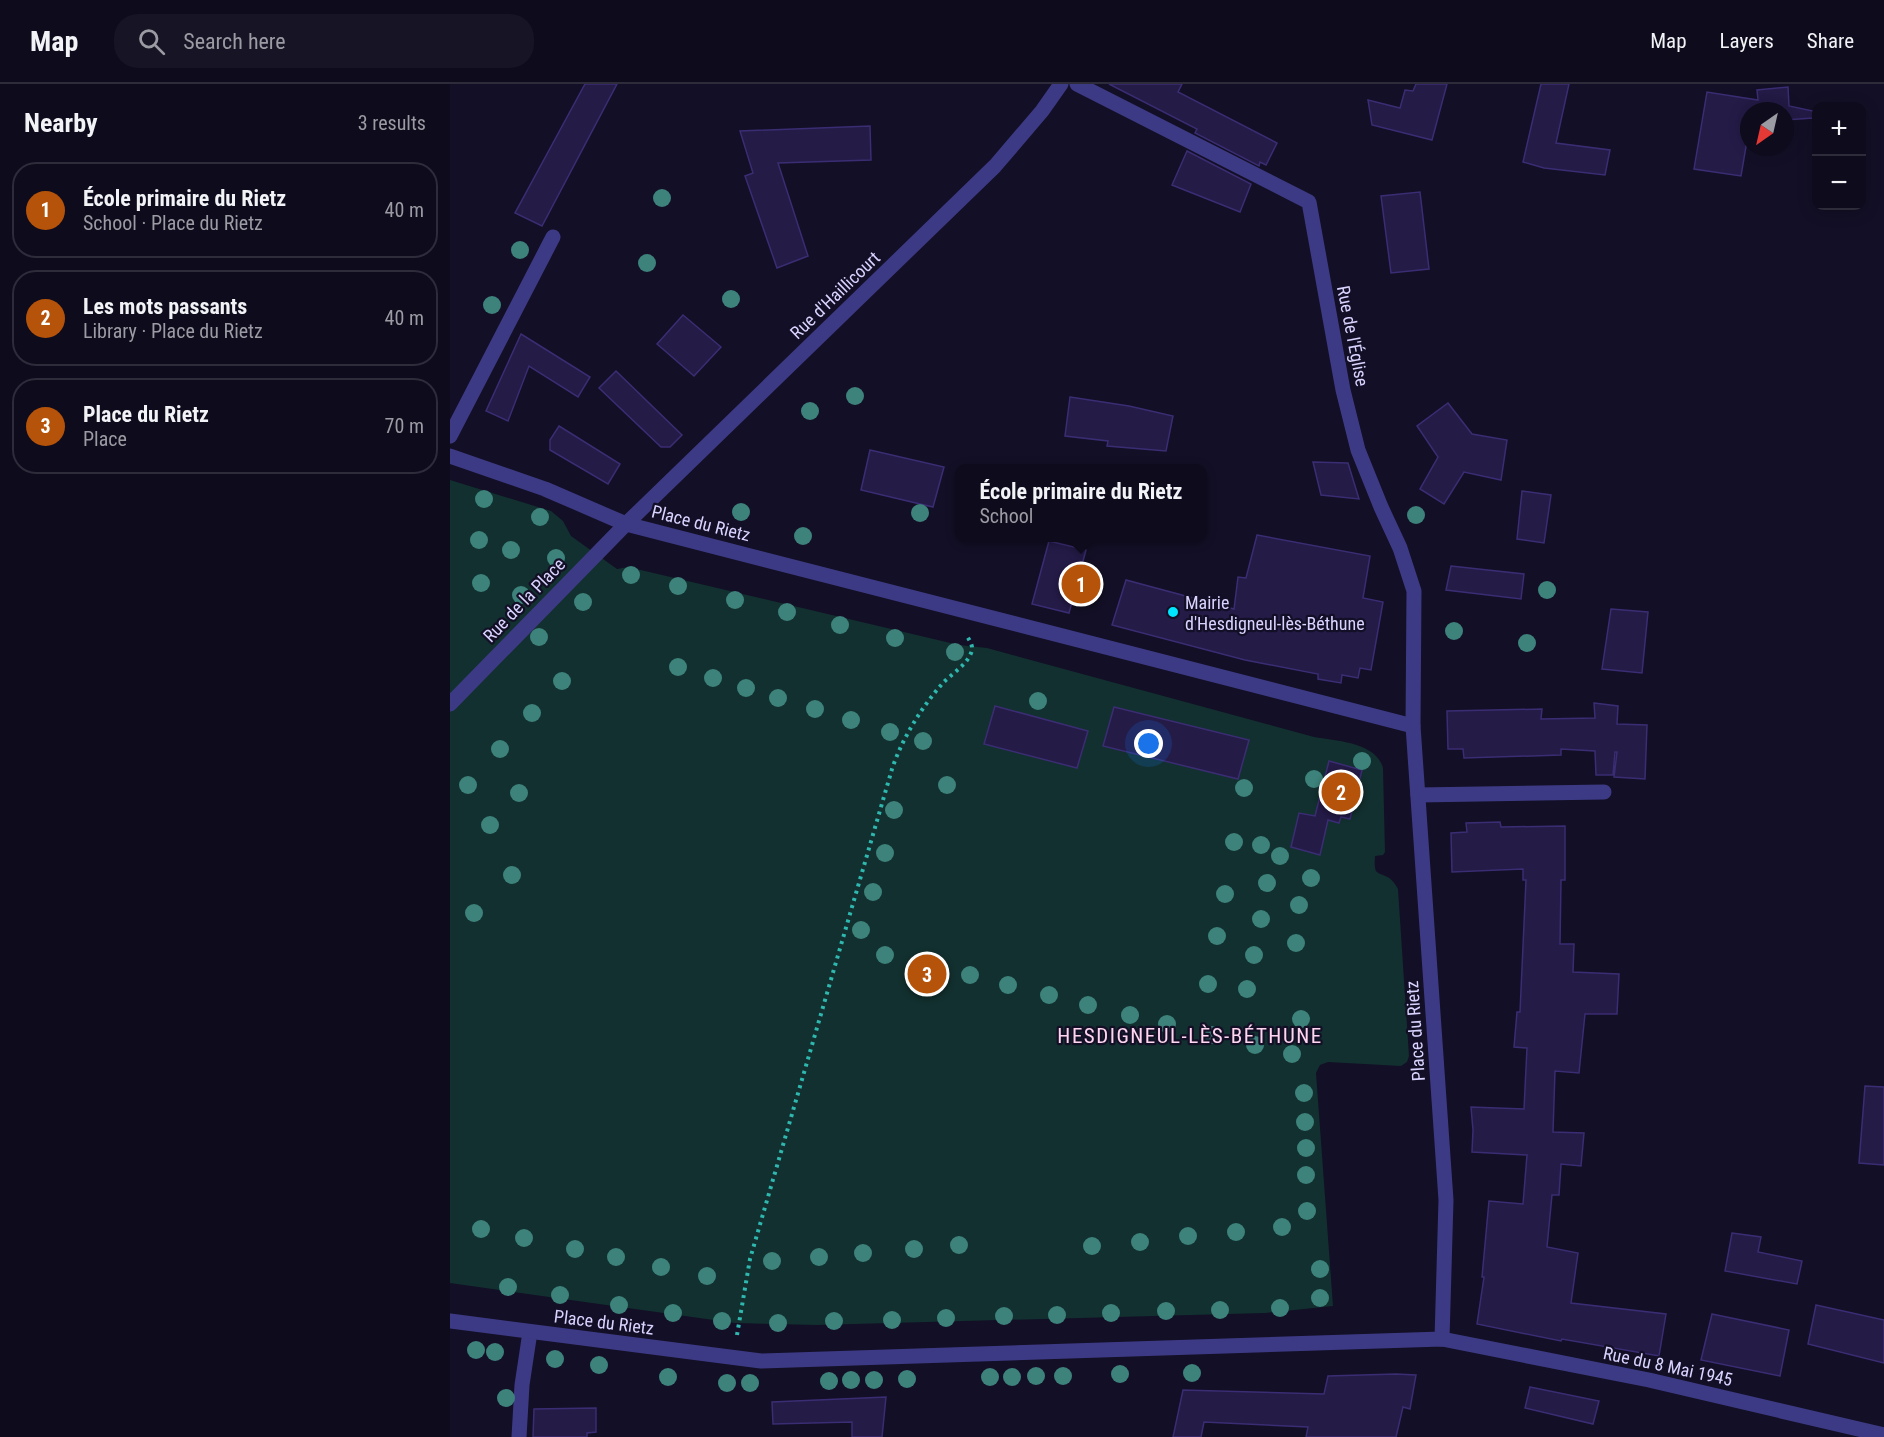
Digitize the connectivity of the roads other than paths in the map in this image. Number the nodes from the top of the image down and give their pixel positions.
1 (1061, 84) edge
2 (1077, 84) edge
3 (553, 237) dead end
4 (450, 436) edge
5 (450, 456) edge
6 (626, 524) junction
7 (450, 704) edge
8 (1413, 726) junction
9 (1604, 792) dead end
10 (1418, 795) junction
11 (450, 1321) edge
12 (530, 1332) junction
13 (1442, 1339) junction
14 (1884, 1435) edge
15 (519, 1437) edge

1 - 6 street, Rue d'Haillicourt
2 - 8 street, Rue de l'Église
3 - 4 street
5 - 6 street, Place du Rietz
6 - 7 street, Rue de la Place
6 - 8 street, Place du Rietz
8 - 10 street, Place du Rietz
9 - 10 street
10 - 13 street, Place du Rietz
11 - 12 street, Place du Rietz
12 - 13 street, Place du Rietz
12 - 15 street
13 - 14 street, Rue du 8 Mai 1945

